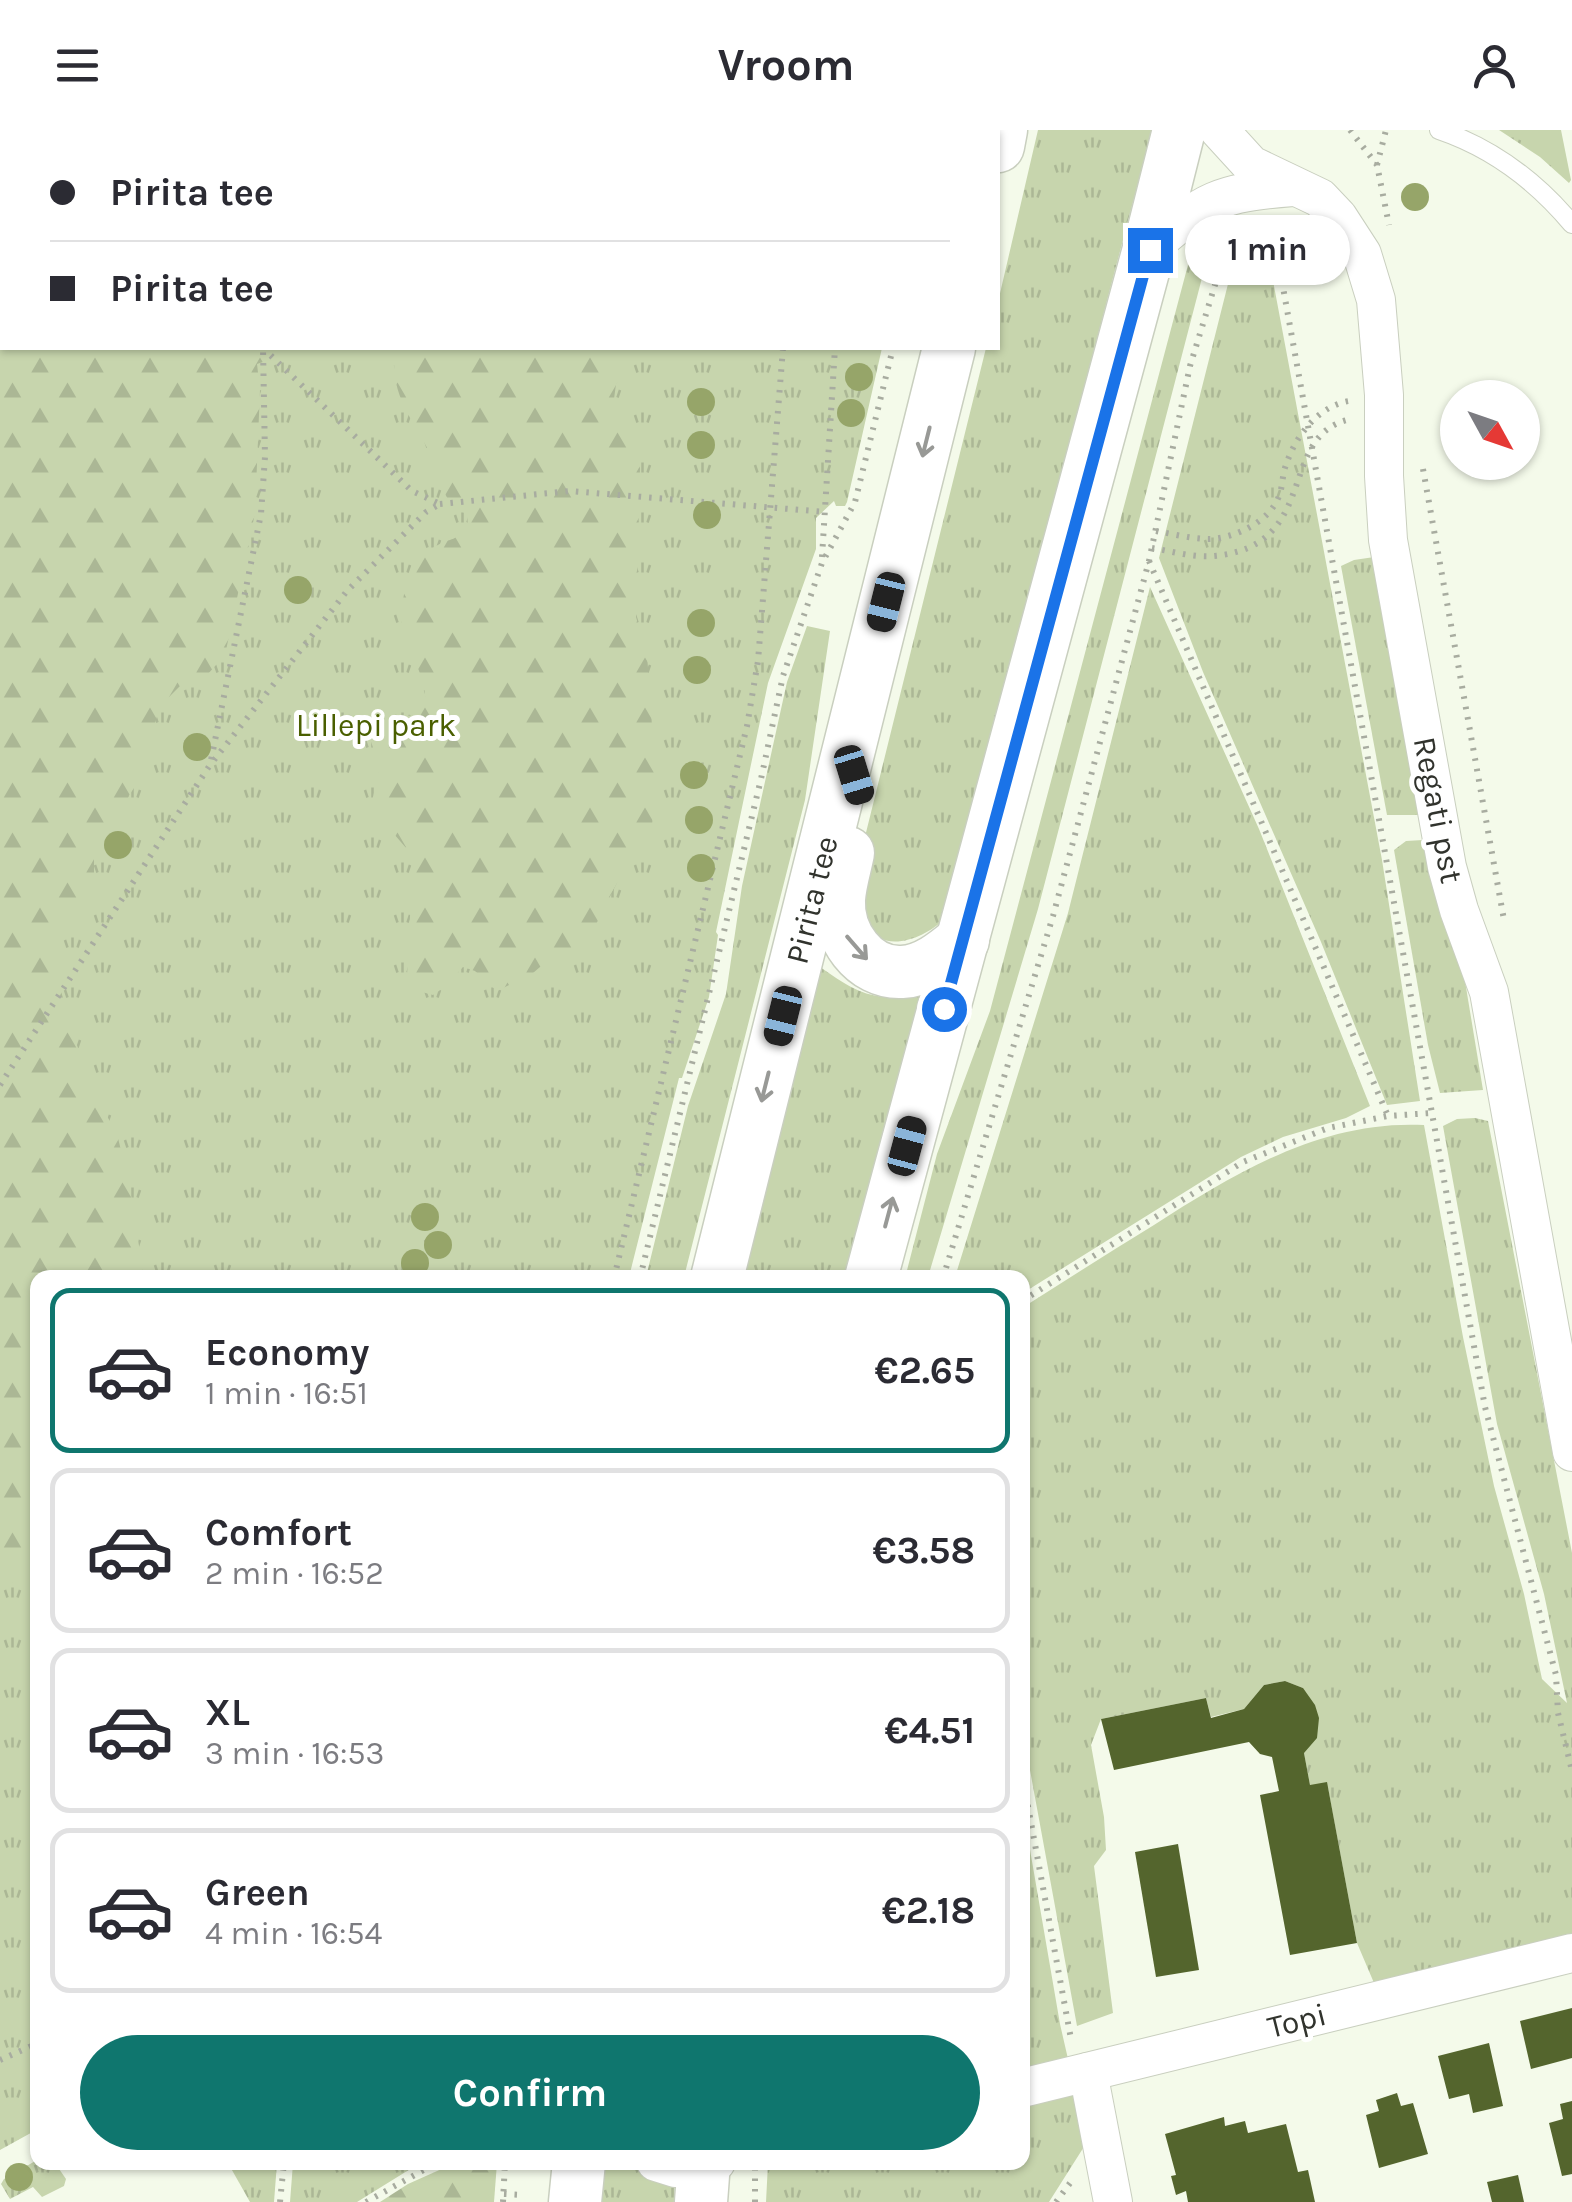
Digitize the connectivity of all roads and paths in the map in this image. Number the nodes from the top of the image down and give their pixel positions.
1 (1179, 130) edge
2 (1219, 130) edge
3 (1350, 130) edge
4 (1386, 130) edge
5 (1439, 130) edge
6 (1376, 164) junction
7 (1300, 186) junction
8 (1242, 195) junction
9 (1572, 224) edge
10 (1391, 239) dead end
11 (1150, 250) junction
12 (264, 350) edge
13 (265, 350) edge
14 (784, 350) edge
15 (835, 350) edge
16 (893, 350) edge
17 (949, 350) edge
18 (1384, 404) junction
19 (1308, 427) junction
20 (1311, 446) junction
21 (1422, 464) dead end
22 (440, 504) junction
23 (770, 510) junction
24 (826, 512) junction
25 (1156, 531) junction
26 (1152, 548) junction
27 (1149, 561) junction
28 (822, 563) junction
29 (848, 755) junction
30 (210, 764) junction
31 (963, 940) junction
32 (1507, 940) dead end
33 (0, 1085) edge
34 (1431, 1113) junction
35 (1388, 1116) junction
36 (616, 1270) edge
37 (642, 1270) edge
38 (719, 1270) edge
39 (874, 1270) edge
40 (945, 1270) edge
41 (1030, 1295) edge
42 (1572, 1452) edge
43 (1572, 1771) edge
44 (1030, 1813) edge
45 (1572, 1953) edge
46 (30, 2046) edge
47 (0, 2060) edge
48 (1081, 2061) junction
49 (1030, 2084) edge
50 (283, 2170) edge
51 (424, 2170) edge
52 (505, 2170) edge
53 (577, 2170) edge
54 (755, 2170) edge
55 (524, 2195) dead end
56 (504, 2198) edge
57 (280, 2202) edge
58 (366, 2202) edge
59 (575, 2202) edge
60 (754, 2202) edge
61 (1114, 2202) edge

1 - 11 main road
2 - 7 street, Regati pst
3 - 6 path
4 - 6 path
5 - 9 lane
6 - 10 path
7 - 8 street
7 - 18 street, Regati pst
8 - 11 street
8 - 19 path
8 - 25 path
11 - 31 main road
12 - 30 path
13 - 22 path
14 - 23 path
15 - 24 path
16 - 28 path
17 -> 29 main road, Pirita tee
18 - 19 path
18 - 20 path
18 - 42 street, Regati pst
19 - 20 path
19 - 25 path
20 - 26 path
20 - 34 path
21 - 32 path
22 - 23 path
22 - 30 path
23 - 24 path
23 - 36 path
24 - 28 path
25 - 26 path
26 - 27 path
27 - 35 path
27 - 40 path
28 - 37 path
29 -> 31 main road
29 -> 38 main road, Pirita tee
30 - 33 path
39 -> 31 main road
34 - 35 path
34 - 43 path
35 - 41 path
44 - 48 path
45 - 48 street, Topi
46 - 47 path
48 - 49 street, Topi
48 - 61 street
50 - 57 path
51 - 58 path
52 - 56 path
53 - 59 main road
54 - 60 path
55 - 56 path

